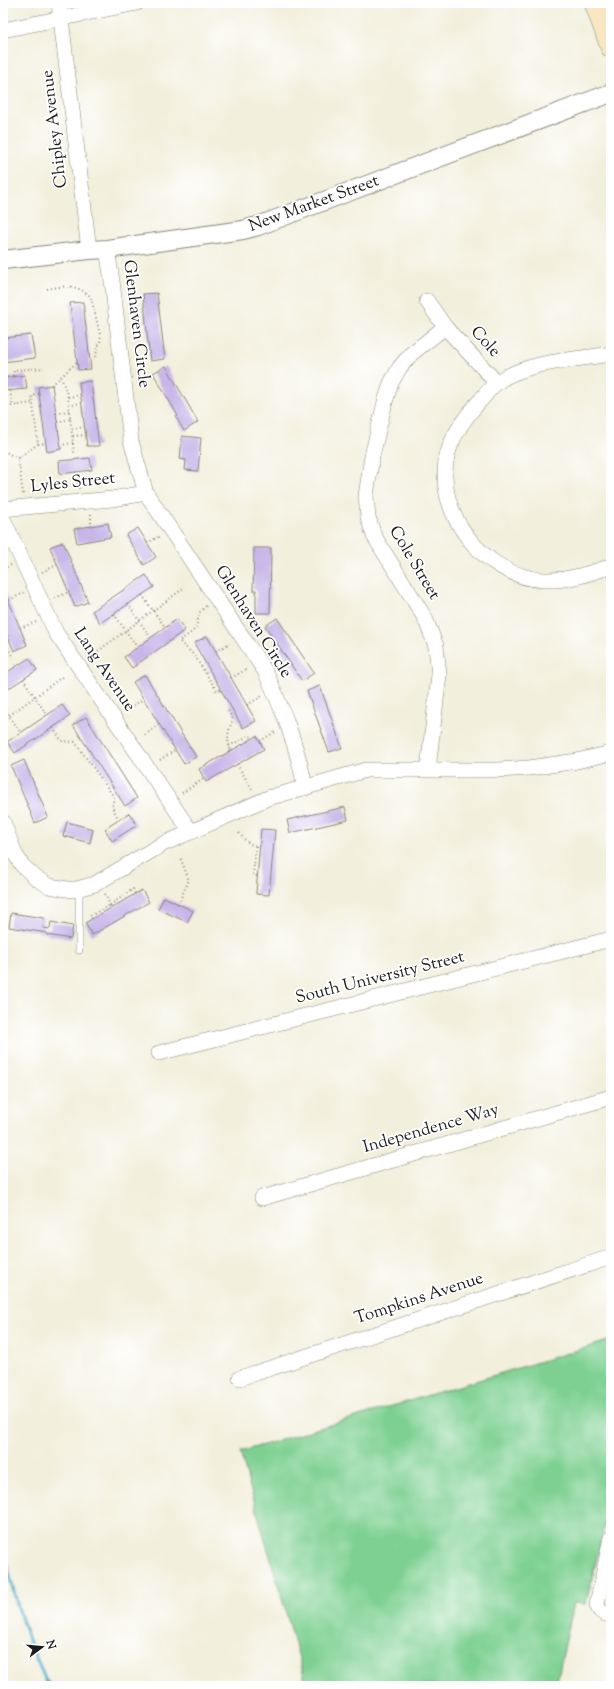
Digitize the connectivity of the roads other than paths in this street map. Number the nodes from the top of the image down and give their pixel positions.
1 (59, 3) edge
2 (137, 3) edge
3 (595, 3) edge
4 (61, 18) junction
5 (3, 30) edge
6 (611, 47) edge
7 (611, 93) edge
8 (98, 250) junction
9 (3, 260) edge
10 (427, 301) dead end
11 (445, 327) junction
12 (611, 354) edge
13 (497, 383) junction
14 (146, 493) junction
15 (3, 509) edge
16 (3, 519) edge
17 (611, 566) edge
18 (611, 753) edge
19 (428, 769) junction
20 (305, 788) junction
21 (3, 822) edge
22 (191, 832) junction
23 (79, 888) junction
24 (611, 939) edge
25 (79, 950) dead end
26 (158, 1053) dead end
27 (611, 1097) edge
28 (262, 1198) dead end
29 (611, 1257) edge
30 (240, 1378) dead end
31 (611, 1538) edge
32 (611, 1615) edge

1 - 4 street, Chipley Avenue
2 - 4 street
3 - 6 main road
4 - 5 street
4 - 8 street, Chipley Avenue
7 - 8 street, New Market Street
8 - 9 street, New Market Street
8 - 14 street, Glenhaven Circle
10 - 11 street, Cole
11 - 13 street, Cole
11 - 19 street, Cole Street
12 - 13 street
13 - 17 street
14 - 15 street, Lyles Street
14 - 20 street, Glenhaven Circle
16 - 22 street, Lang Avenue
18 - 19 street
19 - 20 street
20 - 22 street
21 - 23 street
22 - 23 street
23 - 25 lane
24 - 26 street, South University Street
27 - 28 street, Independence Way
29 - 30 street, Tompkins Avenue
31 - 32 street

